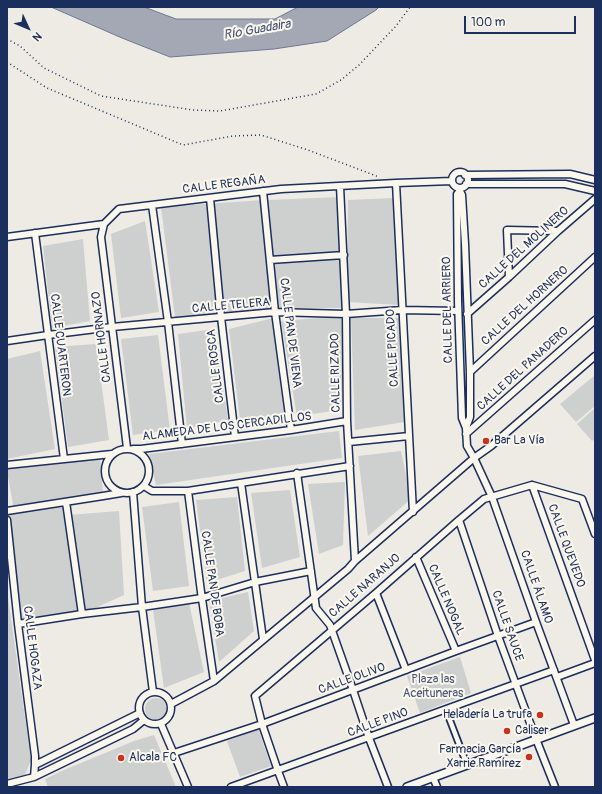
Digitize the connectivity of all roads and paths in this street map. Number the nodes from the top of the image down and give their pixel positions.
1 (410, 7) edge
2 (7, 39) edge
3 (7, 62) edge
4 (465, 175) junction
5 (381, 177) dead end
6 (595, 180) edge
7 (452, 181) junction
8 (396, 183) junction
9 (466, 184) junction
10 (340, 186) junction
11 (460, 190) junction
12 (262, 191) junction
13 (595, 191) edge
14 (210, 198) junction
15 (595, 199) edge
16 (152, 205) junction
17 (104, 224) junction
18 (558, 231) junction
19 (35, 233) junction
20 (7, 237) edge
21 (344, 255) junction
22 (595, 257) edge
23 (270, 260) junction
24 (509, 277) junction
25 (402, 310) junction
26 (458, 311) junction
27 (275, 312) junction
28 (346, 314) junction
29 (467, 314) junction
30 (221, 317) junction
31 (595, 320) edge
32 (168, 322) junction
33 (112, 327) junction
34 (48, 335) junction
35 (7, 341) edge
36 (595, 356) edge
37 (470, 372) junction
38 (347, 421) junction
39 (291, 430) junction
40 (466, 431) junction
41 (409, 436) junction
42 (235, 437) junction
43 (349, 442) junction
44 (182, 444) junction
45 (130, 449) junction
46 (112, 454) junction
47 (474, 458) junction
48 (64, 459) junction
49 (7, 465) edge
50 (350, 466) junction
51 (297, 474) junction
52 (241, 483) junction
53 (532, 485) junction
54 (144, 486) junction
55 (188, 491) junction
56 (121, 492) junction
57 (133, 492) junction
58 (492, 497) junction
59 (66, 502) junction
60 (7, 511) edge
61 (413, 512) junction
62 (7, 520) edge
63 (459, 520) junction
64 (595, 534) edge
65 (416, 557) junction
66 (356, 561) junction
67 (311, 571) junction
68 (255, 582) junction
69 (376, 593) junction
70 (314, 596) junction
71 (202, 598) junction
72 (142, 607) junction
73 (82, 614) junction
74 (536, 622) junction
75 (18, 624) junction
76 (332, 630) junction
77 (498, 636) junction
78 (263, 639) junction
79 (456, 651) junction
80 (595, 660) edge
81 (595, 663) edge
82 (406, 670) junction
83 (554, 670) junction
84 (556, 677) junction
85 (214, 681) junction
86 (516, 683) junction
87 (353, 690) junction
88 (153, 692) junction
89 (171, 704) junction
90 (446, 710) junction
91 (140, 714) junction
92 (595, 718) edge
93 (144, 720) junction
94 (161, 724) junction
95 (262, 724) junction
96 (574, 725) junction
97 (368, 738) junction
98 (536, 739) junction
99 (174, 753) junction
100 (35, 765) junction
101 (466, 765) junction
102 (278, 771) junction
103 (34, 777) junction
104 (433, 777) junction
105 (7, 784) edge
106 (188, 787) edge
107 (231, 787) edge
108 (284, 787) edge
109 (388, 787) edge
110 (407, 787) edge
111 (437, 787) edge
112 (555, 787) edge

1 - 2 path
3 - 5 path
4 - 6 street
4 - 7 street
4 - 9 street
7 - 8 street, CALLE REGAÑA
7 - 11 street
8 - 10 street, CALLE REGAÑA
8 - 25 street, CALLE PICADO
9 - 11 street
9 - 13 street
10 - 12 street, CALLE REGAÑA
10 - 21 street, CALLE RIZADO
11 - 26 street, CALLE DEL ARRIERO
11 - 29 street, CALLE DEL ARRIERO
12 - 14 street, CALLE REGAÑA
12 - 23 street, CALLE PAN DE VIENA
14 - 16 street, CALLE REGAÑA
14 - 30 street, CALLE ROSCA
15 - 18 street, CALLE DEL MOLINERO
16 - 17 street, CALLE REGAÑA
16 - 32 street
17 - 19 street
17 - 33 street, CALLE HORNAZO
18 - 24 street, CALLE DEL MOLINERO
18 - 24 street
19 - 20 street
19 - 34 street, CALLE CUARTERON
21 - 23 street
21 - 28 street, CALLE RIZADO
22 - 37 street, CALLE DEL HORNERO
23 - 27 street, CALLE PAN DE VIENA
24 - 29 street, CALLE DEL MOLINERO
25 - 26 street, CALLE TELERA
25 - 28 street, CALLE TELERA
25 - 41 street, CALLE PICADO
26 - 40 street, CALLE DEL ARRIERO
27 - 28 street, CALLE TELERA
27 - 30 street, CALLE TELERA
27 - 39 street, CALLE PAN DE VIENA
28 - 38 street, CALLE RIZADO
29 - 37 street, CALLE DEL ARRIERO
30 - 32 street, CALLE TELERA
30 - 42 street, CALLE ROSCA
31 - 40 street, CALLE DEL PANADERO
32 - 33 street, CALLE TELERA
32 - 44 street
33 - 34 street, CALLE TELERA
33 - 45 street, CALLE HORNAZO
34 - 35 street, CALLE TELERA
34 - 48 street, CALLE CUARTERON
36 - 47 street
37 - 40 street, CALLE DEL ARRIERO
38 - 39 street, ALAMEDA DE LOS CERCADILLOS
38 - 43 street, CALLE RIZADO
39 - 42 street, ALAMEDA DE LOS CERCADILLOS
40 - 47 street, CALLE DEL ARRIERO
41 - 43 street
41 - 61 street, CALLE PICADO
42 - 44 street, ALAMEDA DE LOS CERCADILLOS
43 - 50 street, CALLE RIZADO
44 - 45 street, ALAMEDA DE LOS CERCADILLOS
45 - 46 street
45 - 54 street
46 - 48 street
46 - 56 street
47 - 58 street, CALLE ÁLAMO
47 - 61 street
48 - 49 street
50 - 51 street
50 - 66 street, CALLE RIZADO
51 - 52 street
51 - 67 street
52 - 55 street
52 - 68 street
53 - 58 street, CALLE NARANJO
53 - 64 street
53 - 80 street, CALLE QUEVEDO
54 - 55 street
54 - 57 street
55 - 71 street, CALLE PAN DE BOBA
56 - 57 street
56 - 59 street
57 - 72 street
58 - 63 street, CALLE NARANJO
58 - 74 street, CALLE ÁLAMO
59 - 60 street
59 - 73 street
61 - 66 street
62 - 75 street, CALLE HOGAZA
63 - 65 street, CALLE NARANJO
63 - 77 street, CALLE SAUCE
65 - 69 street, CALLE NARANJO
65 - 79 street, CALLE NOGAL
66 - 70 street
67 - 68 street
67 - 70 street
68 - 71 street
68 - 78 street
69 - 76 street, CALLE NARANJO
69 - 82 street
70 - 76 street
70 - 78 street
71 - 72 street
71 - 85 street, CALLE PAN DE BOBA
72 - 73 street
72 - 88 street
73 - 75 street
74 - 77 street, CALLE OLIVO
74 - 83 street, CALLE ÁLAMO
75 - 100 street, CALLE HOGAZA
76 - 87 street
76 - 95 street, CALLE NARANJO
77 - 79 street, CALLE OLIVO
77 - 86 street, CALLE SAUCE
78 - 85 street
79 - 82 street, CALLE OLIVO
81 - 84 street
82 - 87 street, CALLE OLIVO
83 - 84 street, CALLE ÁLAMO
83 - 86 street, CALLE PINO
84 - 96 street, CALLE ÁLAMO
85 - 89 street
86 - 90 street, CALLE PINO
86 - 98 street, CALLE SAUCE
87 - 95 street, CALLE OLIVO
87 - 97 street
88 - 89 street
88 - 91 street
89 - 94 street
90 - 97 street, CALLE PINO
90 - 101 street
91 - 93 street
91 - 100 street
92 - 96 street
93 - 94 street
93 - 103 street
94 - 99 street
95 - 99 street, CALLE OLIVO
95 - 102 street
96 - 98 street
97 - 102 street, CALLE PINO
97 - 109 street
98 - 101 street
98 - 112 street, CALLE SAUCE
99 - 106 street
100 - 103 street, CALLE HOGAZA
101 - 104 street
102 - 107 street, CALLE PINO
102 - 108 street
103 - 105 street
104 - 110 street
104 - 111 street

